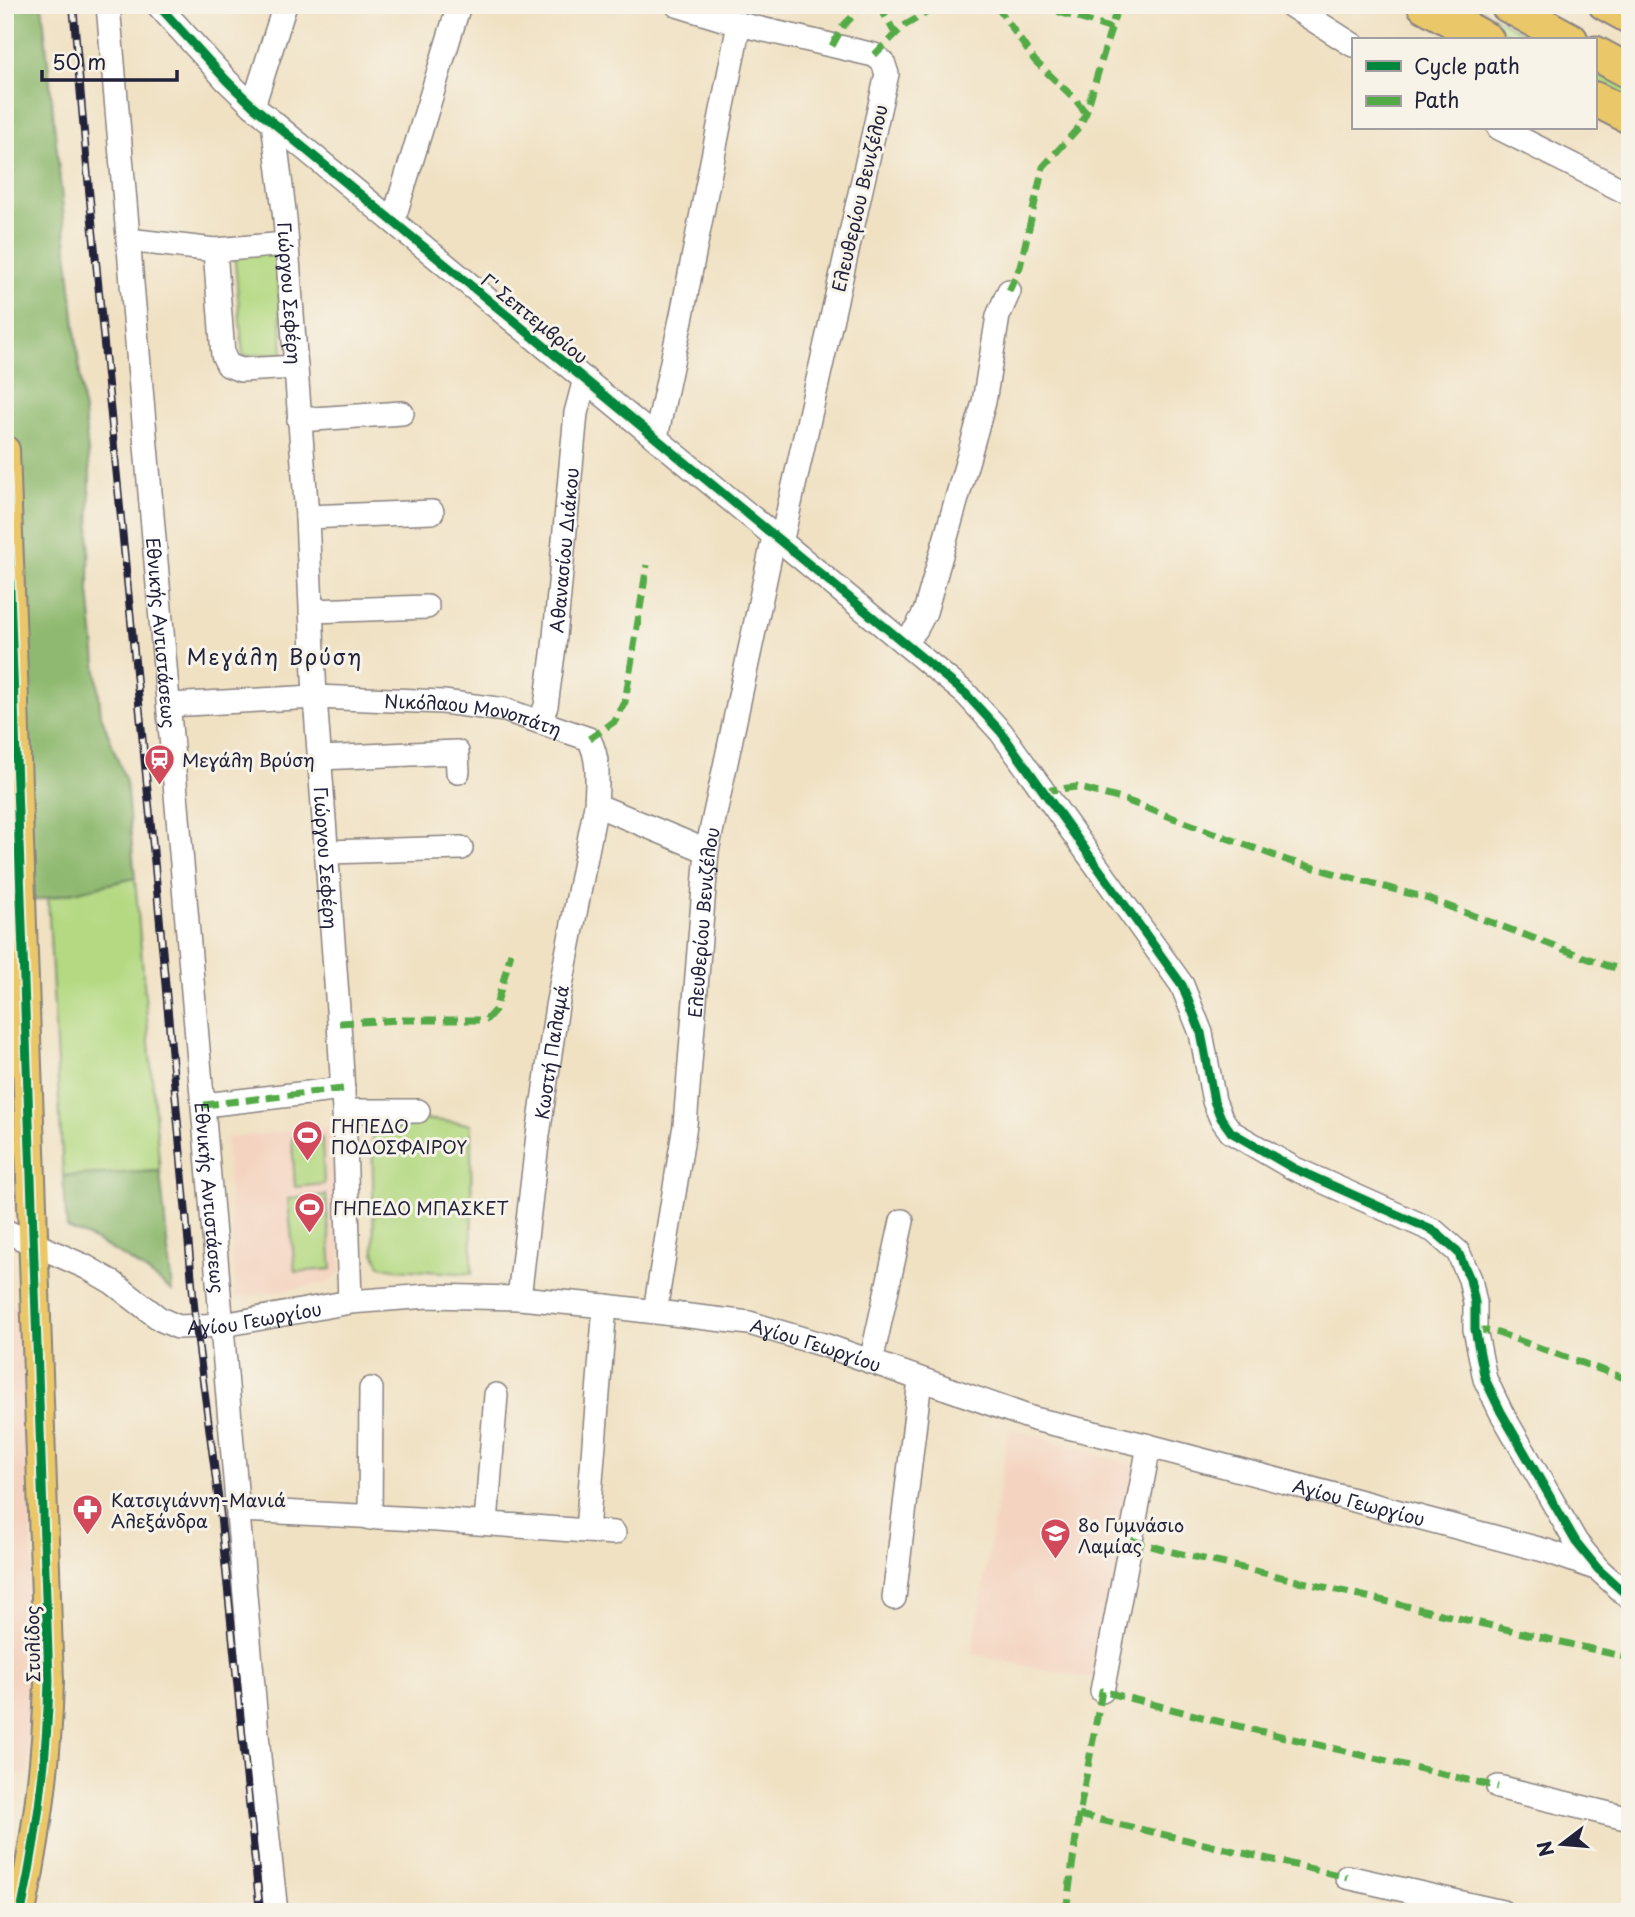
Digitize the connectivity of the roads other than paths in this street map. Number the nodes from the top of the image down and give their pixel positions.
1 (108, 5) edge
2 (158, 5) edge
3 (285, 5) edge
4 (459, 5) edge
5 (677, 5) edge
6 (1290, 5) edge
7 (1424, 5) edge
8 (1507, 5) edge
9 (1603, 5) edge
10 (1630, 20) edge
11 (739, 24) junction
12 (1483, 38) edge
13 (1567, 38) edge
14 (1352, 44) edge
15 (1596, 54) edge
16 (1630, 72) edge
17 (1596, 100) edge
18 (253, 106) junction
19 (1630, 117) edge
20 (273, 122) junction
21 (1503, 130) edge
22 (1630, 194) edge
23 (393, 221) junction
24 (128, 240) junction
25 (286, 244) junction
26 (215, 250) junction
27 (1009, 291) dead end
28 (296, 367) junction
29 (585, 379) junction
30 (402, 413) dead end
31 (299, 420) junction
32 (656, 437) junction
33 (5, 450) edge
34 (5, 456) edge
35 (432, 512) dead end
36 (307, 517) junction
37 (778, 540) junction
38 (427, 607) dead end
39 (312, 611) junction
40 (904, 642) junction
41 (315, 697) junction
42 (169, 705) junction
43 (540, 721) junction
44 (320, 758) junction
45 (458, 772) dead end
46 (11, 805) edge
47 (596, 805) junction
48 (461, 848) dead end
49 (707, 851) junction
50 (328, 852) junction
51 (344, 1100) junction
52 (204, 1105) junction
53 (418, 1111) dead end
54 (902, 1221) dead end
55 (5, 1231) edge
56 (33, 1242) junction
57 (519, 1298) junction
58 (349, 1303) junction
59 (605, 1306) junction
60 (656, 1311) junction
61 (223, 1325) junction
62 (871, 1362) junction
63 (920, 1380) junction
64 (371, 1389) dead end
65 (496, 1395) dead end
66 (1149, 1446) junction
67 (239, 1510) junction
68 (370, 1518) junction
69 (486, 1523) junction
70 (587, 1531) junction
71 (614, 1532) dead end
72 (1598, 1569) junction
73 (894, 1598) dead end
74 (1630, 1598) edge
75 (1102, 1691) dead end
76 (1498, 1787) dead end
77 (1630, 1819) edge
78 (1347, 1877) dead end
79 (21, 1912) edge
80 (276, 1912) edge
81 (1502, 1912) edge

1 - 24 street, Εθνικής Αντιστάσεως
2 - 18 street, Γ' Σεπτεμβρίου
3 - 18 street
4 - 23 street
5 - 11 street, Ελευθερίου Βενιζέλου
6 - 14 street
7 - 12 highway
8 - 13 highway
9 - 10 main road
11 - 32 street
11 - 37 street, Ελευθερίου Βενιζέλου
15 - 16 highway
17 - 19 highway
18 - 20 street, Γ' Σεπτεμβρίου
20 - 23 street, Γ' Σεπτεμβρίου
20 - 25 street, Γιώργου Σεφέρη
21 - 22 street
23 - 29 street, Γ' Σεπτεμβρίου
24 - 26 street
24 - 42 street, Εθνικής Αντιστάσεως
25 - 26 street
25 - 28 street, Γιώργου Σεφέρη
26 - 28 street
27 - 40 street
28 - 31 street, Γιώργου Σεφέρη
29 - 32 street, Γ' Σεπτεμβρίου
29 - 43 street, Αθανασίου Διάκου
30 - 31 street
31 - 36 street, Γιώργου Σεφέρη
32 - 37 street, Γ' Σεπτεμβρίου
33 - 34 main road, Στυλίδος
34 - 46 main road, Στυλίδος
35 - 36 street
36 - 39 street, Γιώργου Σεφέρη
37 - 40 street, Γ' Σεπτεμβρίου
37 - 49 street, Ελευθερίου Βενιζέλου
38 - 39 street
39 - 41 street, Γιώργου Σεφέρη
40 - 72 street, Γ' Σεπτεμβρίου
41 - 42 street, Νικόλαου Μονοπάτη
41 - 43 street, Νικόλαου Μονοπάτη
41 - 44 street, Γιώργου Σεφέρη
42 - 52 street, Εθνικής Αντιστάσεως
43 - 47 street, Νικόλαου Μονοπάτη
44 - 45 street
44 - 50 street, Γιώργου Σεφέρη
46 - 56 main road, Στυλίδος
47 - 49 street
47 - 57 street, Κωστή Παλαμά
48 - 50 street
49 - 60 street, Ελευθερίου Βενιζέλου
50 - 51 street, Γιώργου Σεφέρη
51 - 52 street
51 - 53 street
51 - 58 street, Γιώργου Σεφέρη
52 - 61 street, Εθνικής Αντιστάσεως
54 - 62 street
55 - 56 street, Αγίου Γεωργίου
56 - 61 street, Αγίου Γεωργίου
56 - 79 main road, Στυλίδος
57 - 58 street, Αγίου Γεωργίου
57 - 59 street, Αγίου Γεωργίου
58 - 61 street, Αγίου Γεωργίου
59 - 60 street, Αγίου Γεωργίου
59 - 70 street
60 - 62 street, Αγίου Γεωργίου
61 - 67 street, Εθνικής Αντιστάσεως
62 - 63 street, Αγίου Γεωργίου
63 - 66 street, Αγίου Γεωργίου
63 - 73 street
64 - 68 street
65 - 69 street
66 - 72 street, Αγίου Γεωργίου
66 - 75 street
67 - 68 street
67 - 80 street, Εθνικής Αντιστάσεως
68 - 69 street
69 - 70 street
70 - 71 street
72 - 74 street
76 - 77 street
78 - 81 street

